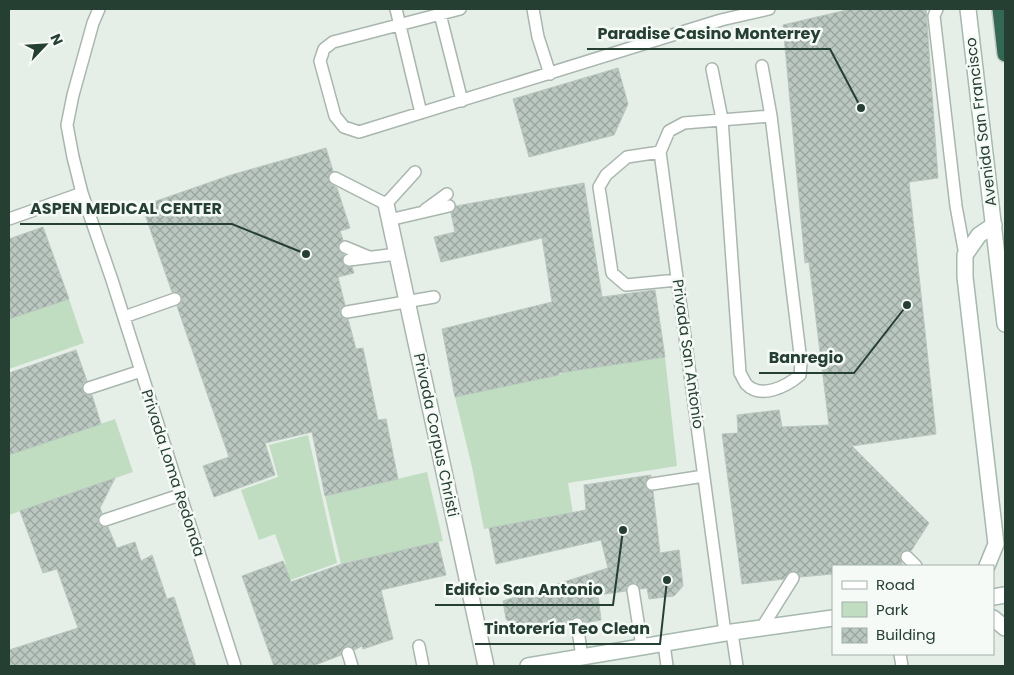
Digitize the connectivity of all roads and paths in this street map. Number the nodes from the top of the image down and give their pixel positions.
1 (99, 9) edge
2 (396, 9) edge
3 (460, 9) edge
4 (533, 9) edge
5 (769, 9) edge
6 (937, 9) edge
7 (968, 9) edge
8 (1000, 9) edge
9 (440, 14) junction
10 (720, 14) edge
11 (399, 24) junction
12 (1005, 54) edge
13 (762, 66) dead end
14 (712, 69) dead end
15 (550, 74) junction
16 (462, 101) junction
17 (421, 113) junction
18 (771, 116) junction
19 (722, 119) junction
20 (660, 152) junction
21 (415, 172) dead end
22 (335, 178) dead end
23 (82, 194) junction
24 (447, 194) dead end
25 (386, 204) junction
26 (450, 206) dead end
27 (422, 212) junction
28 (9, 219) edge
29 (390, 220) junction
30 (994, 225) junction
31 (345, 247) dead end
32 (396, 254) junction
33 (965, 255) junction
34 (369, 257) junction
35 (349, 260) dead end
36 (678, 280) junction
37 (434, 297) dead end
38 (174, 299) dead end
39 (407, 302) junction
40 (347, 312) dead end
41 (124, 317) junction
42 (1005, 324) edge
43 (141, 371) junction
44 (89, 388) dead end
45 (704, 476) junction
46 (652, 484) dead end
47 (180, 495) junction
48 (106, 520) dead end
49 (907, 557) dead end
50 (915, 565) edge
51 (987, 565) edge
52 (793, 578) dead end
53 (633, 590) dead end
54 (832, 618) edge
55 (994, 619) edge
56 (577, 624) dead end
57 (761, 628) junction
58 (1005, 628) edge
59 (729, 633) junction
60 (664, 644) junction
61 (419, 646) dead end
62 (642, 647) junction
63 (348, 653) dead end
64 (582, 657) junction
65 (235, 666) edge
66 (352, 666) edge
67 (424, 666) edge
68 (486, 666) edge
69 (528, 666) edge
70 (667, 666) edge
71 (737, 666) edge

1 - 23 lane, Privada Loma Redonda
2 - 11 lane
3 - 9 lane
4 - 15 lane
5 - 10 lane
6 - 33 lane
7 - 30 street, Avenida San Francisco
8 - 12 highway
9 - 11 lane
9 - 16 lane
10 - 15 lane
11 - 17 lane
11 - 17 lane
13 - 18 lane
14 - 19 lane
15 - 16 lane
16 - 17 lane
18 - 19 lane
18 - 19 lane
19 - 20 lane
20 - 36 lane, Privada San Antonio
20 - 36 lane
21 - 25 lane
22 - 25 lane
23 - 28 lane
23 - 41 lane, Privada Loma Redonda
24 - 27 lane
25 - 29 street, Privada Corpus Christi
26 - 27 lane
27 - 29 lane
29 - 32 street, Privada Corpus Christi
30 - 33 street
30 - 42 street, Avenida San Francisco
31 - 34 lane
32 - 34 lane
32 - 39 street, Privada Corpus Christi
33 - 51 street
34 - 35 lane
36 - 45 lane, Privada San Antonio
37 - 39 lane
38 - 41 lane
39 - 40 lane
39 - 68 street, Privada Corpus Christi
41 - 43 lane, Privada Loma Redonda
43 - 44 lane
43 - 47 lane, Privada Loma Redonda
45 - 46 lane
45 - 59 lane, Privada San Antonio
47 - 48 lane
47 - 65 lane, Privada Loma Redonda
49 - 50 lane
52 - 57 lane
53 - 62 lane
54 - 57 street
55 - 58 street
56 - 64 lane
57 - 59 street
59 - 60 street
59 - 71 lane, Privada San Antonio
60 - 62 street
60 - 70 lane
61 - 67 lane
62 - 64 street
63 - 66 lane
64 - 69 street

